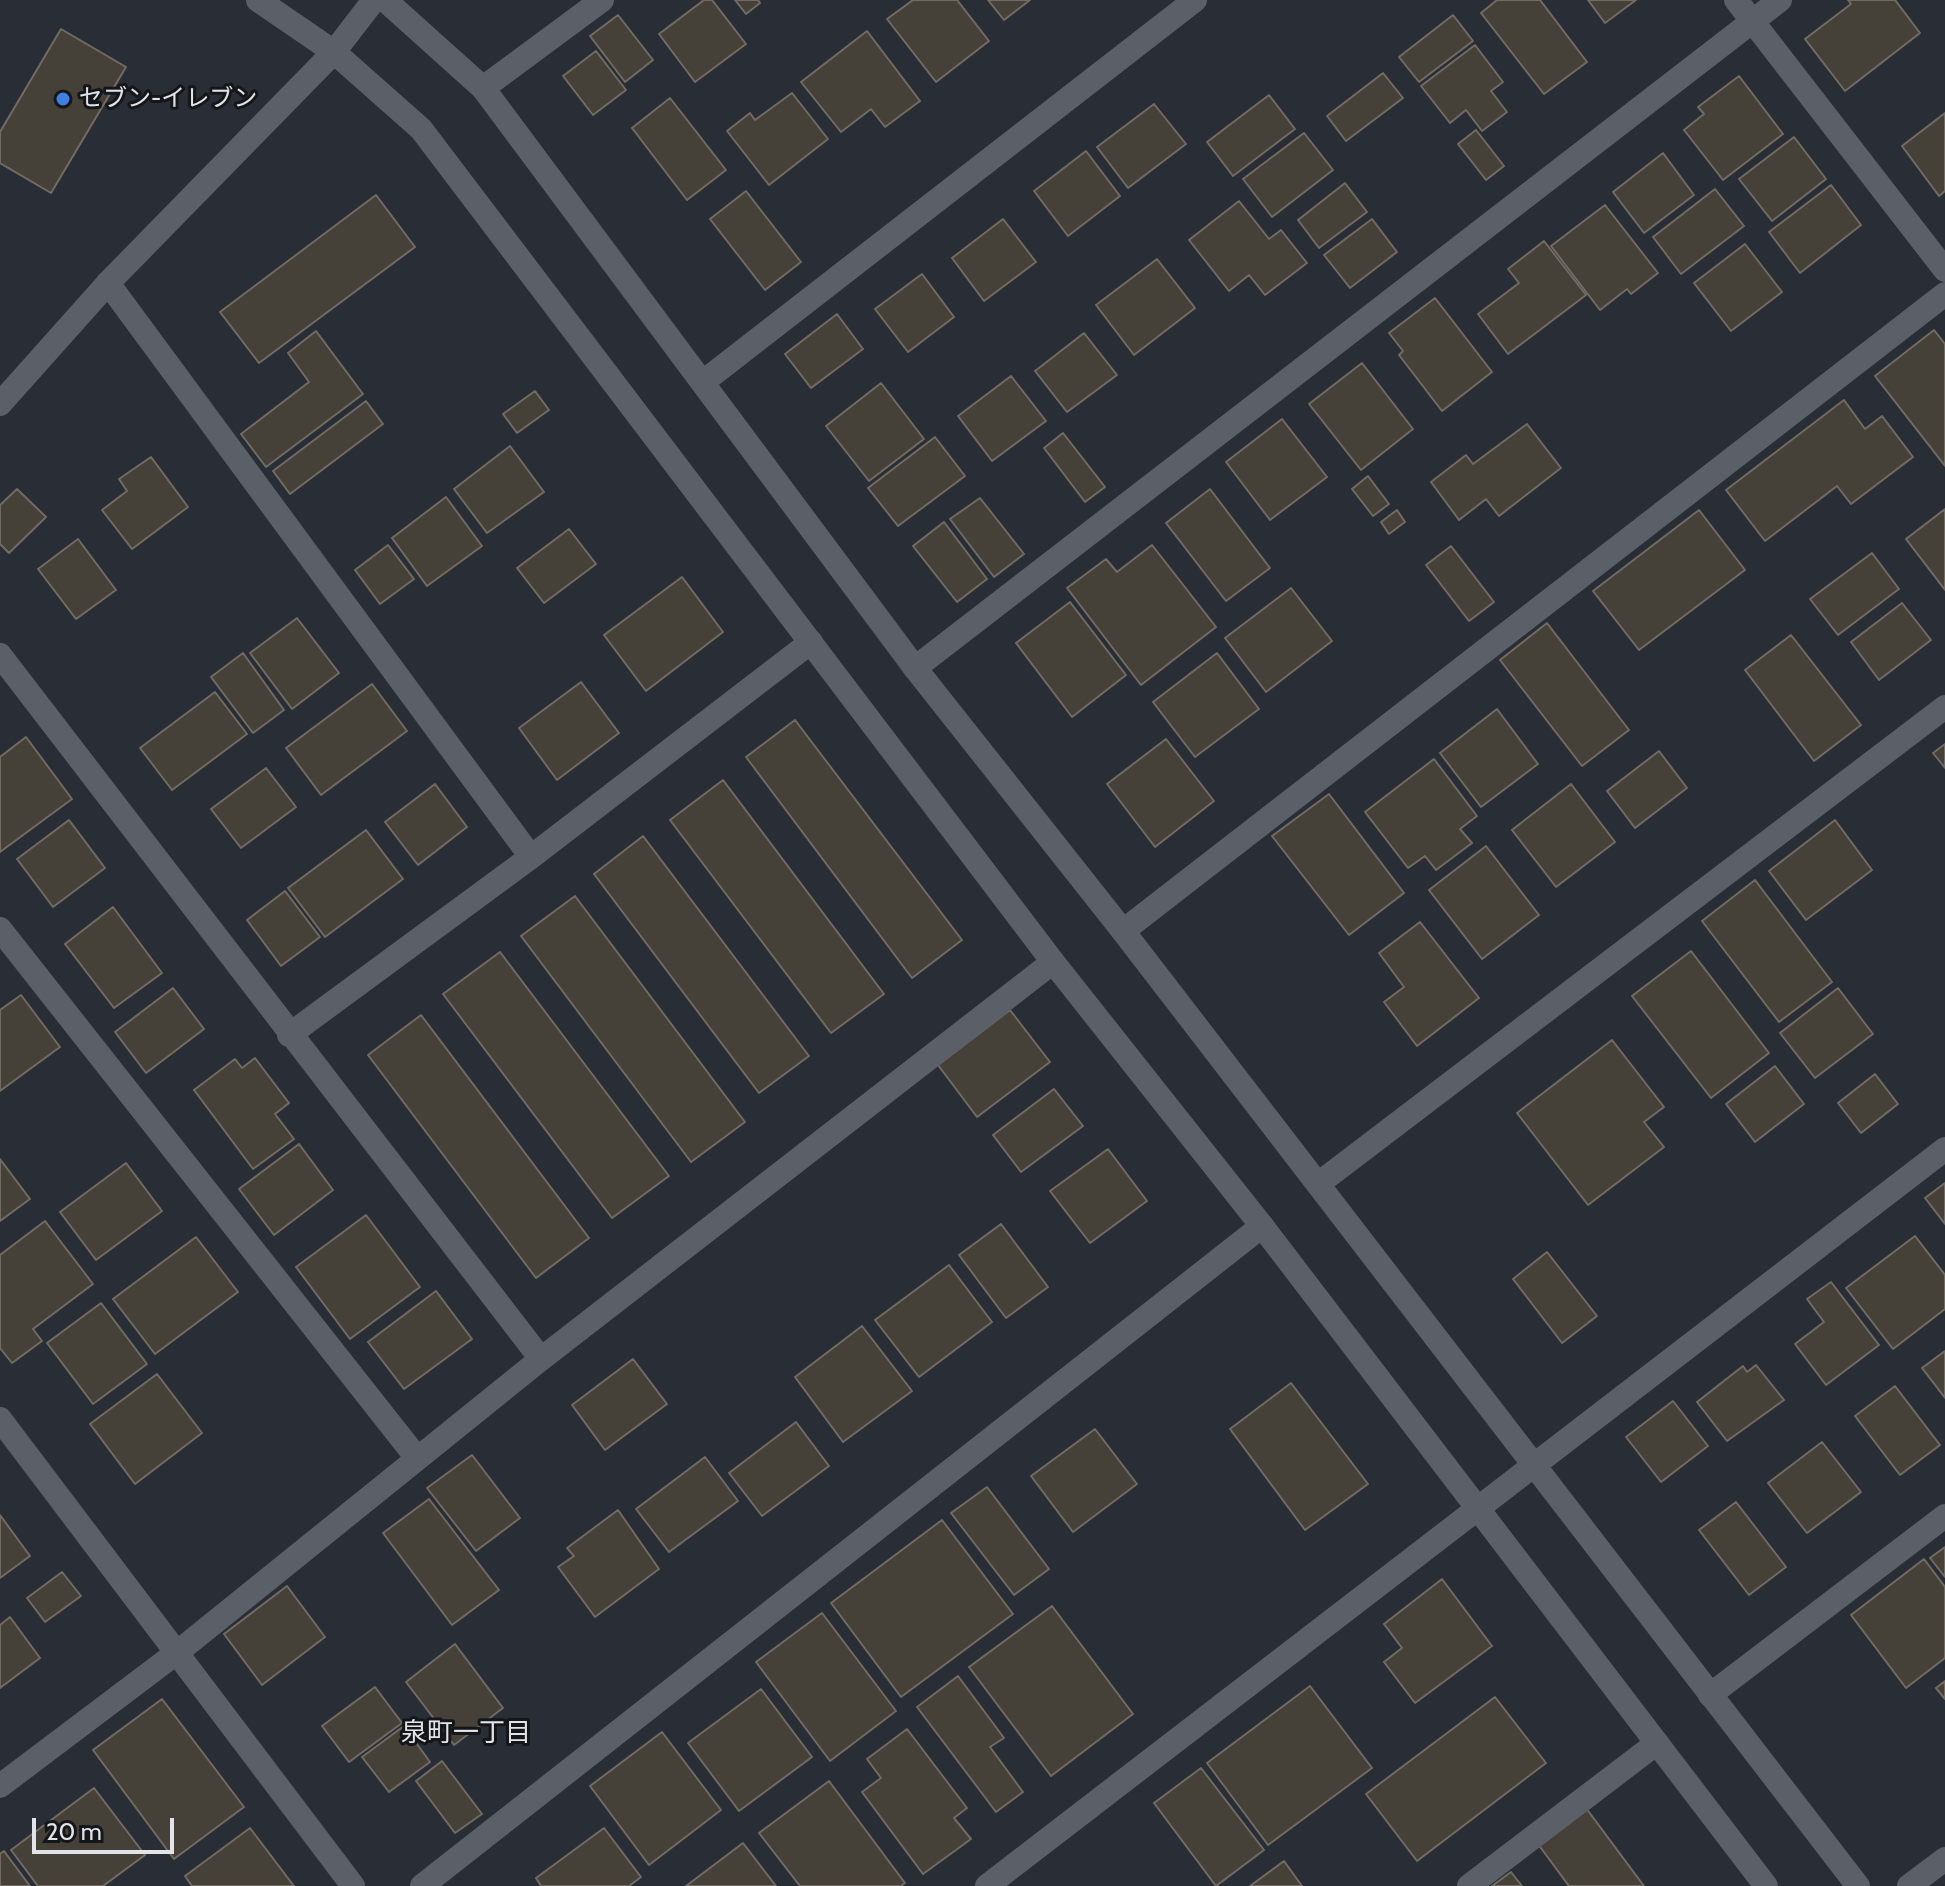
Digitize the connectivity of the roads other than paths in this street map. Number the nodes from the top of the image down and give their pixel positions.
1 (258, 0) edge
2 (374, 0) edge
3 (385, 0) edge
4 (602, 0) edge
5 (1195, 0) edge
6 (1736, 0) edge
7 (1780, 0) edge
8 (1752, 21) junction
9 (334, 52) junction
10 (483, 88) junction
11 (1945, 270) edge
12 (108, 283) junction
13 (1945, 294) edge
14 (703, 382) junction
15 (0, 404) edge
16 (811, 642) junction
17 (0, 655) edge
18 (915, 668) junction
19 (1945, 707) edge
20 (531, 857) junction
21 (0, 929) edge
22 (1123, 931) junction
23 (1053, 962) junction
24 (289, 1035) junction
25 (1945, 1149) edge
26 (1318, 1184) junction
27 (1262, 1226) junction
28 (541, 1359) junction
29 (0, 1419) edge
30 (417, 1458) junction
31 (1534, 1465) junction
32 (1475, 1509) junction
33 (1945, 1516) edge
34 (179, 1651) junction
35 (1710, 1695) junction
36 (1657, 1743) junction
37 (0, 1786) edge
38 (1945, 1859) edge
39 (353, 1886) edge
40 (422, 1886) edge
41 (987, 1886) edge
42 (1469, 1886) edge
43 (1766, 1886) edge
44 (1858, 1886) edge
45 (1909, 1886) edge

1 - 9 street
2 - 9 street
3 - 10 street
4 - 10 street
5 - 14 street
6 - 8 street
7 - 8 street
8 - 11 street
8 - 18 street
9 - 12 street
9 - 16 street
10 - 14 street
12 - 15 street
12 - 20 street
13 - 22 street
14 - 18 street
16 - 20 street
16 - 23 street
17 - 24 street
18 - 22 street
19 - 26 street
20 - 24 street
21 - 30 street
22 - 26 street
23 - 27 street
23 - 28 street
24 - 28 street
25 - 31 street
26 - 31 street
27 - 32 street
27 - 40 street
28 - 30 street
29 - 34 street
30 - 34 street
31 - 32 street
31 - 35 street
32 - 36 street
32 - 41 street
33 - 35 street
34 - 37 street
34 - 39 street
35 - 44 street
36 - 42 street
36 - 43 street
38 - 45 street

